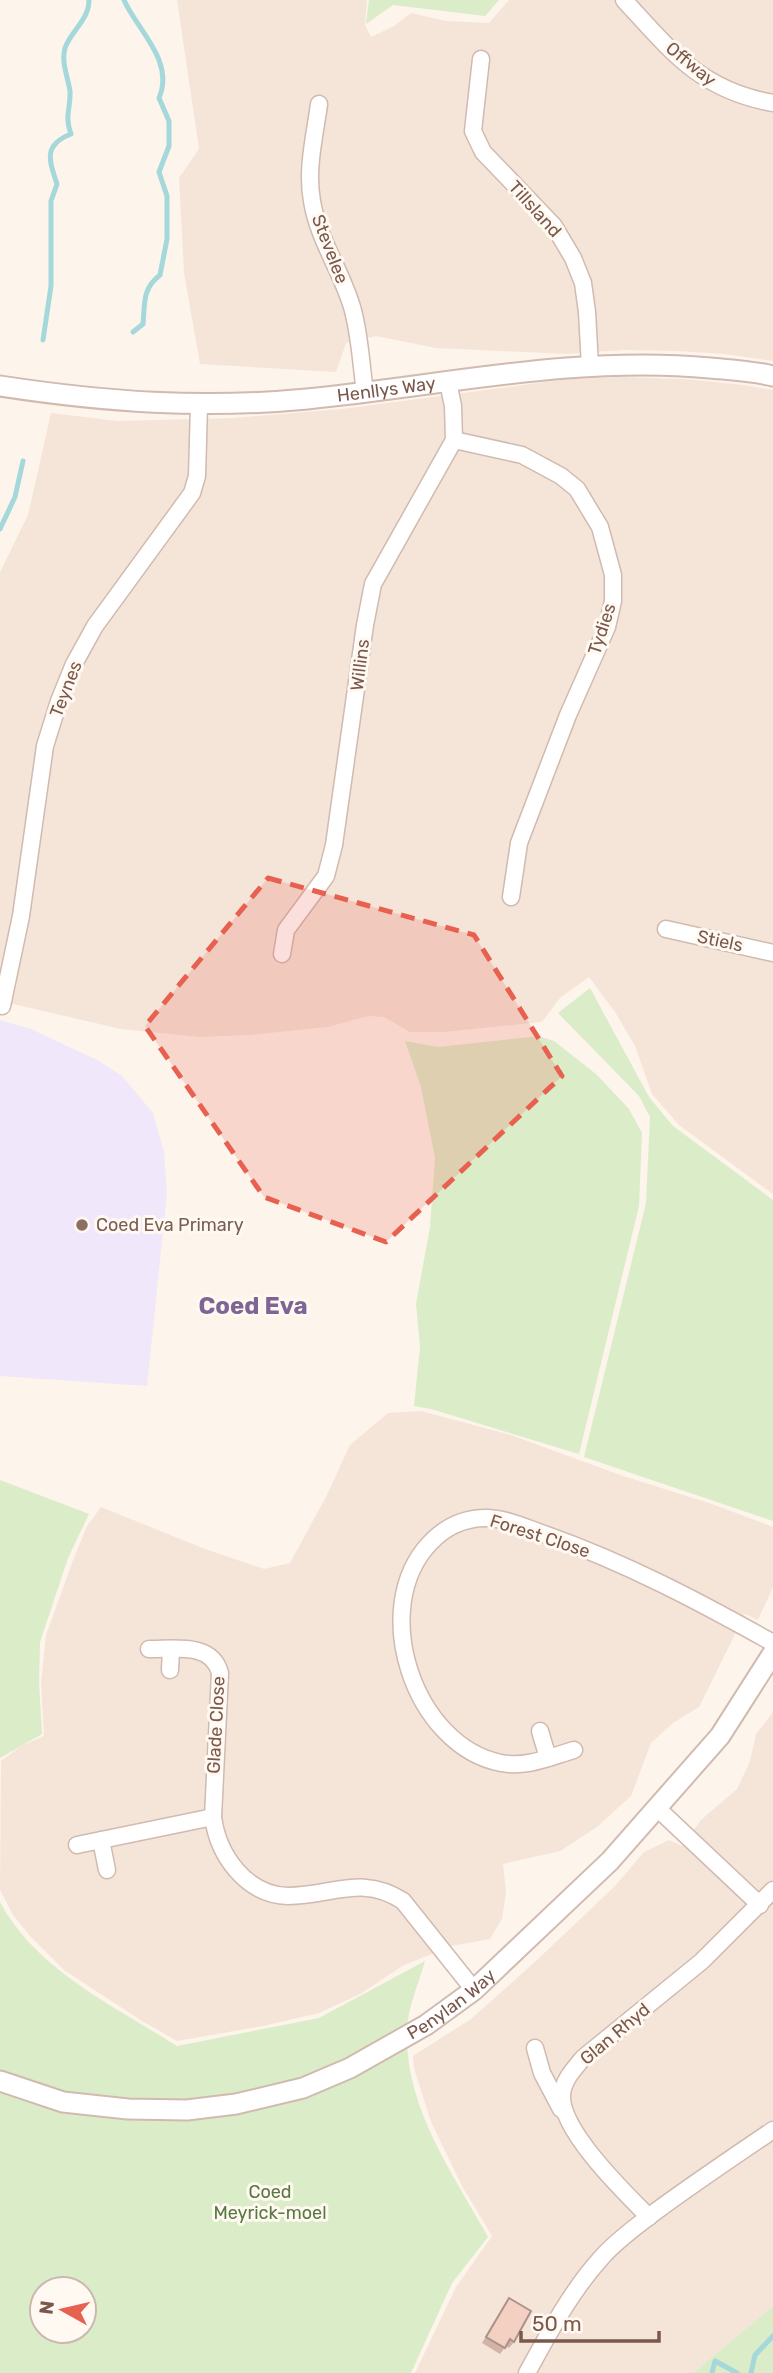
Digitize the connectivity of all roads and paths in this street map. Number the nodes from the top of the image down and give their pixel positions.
1 (624, 0) edge
2 (481, 59) dead end
3 (773, 103) edge
4 (319, 104) dead end
5 (590, 366) junction
6 (773, 376) edge
7 (448, 382) junction
8 (0, 386) edge
9 (365, 392) junction
10 (199, 405) junction
11 (454, 440) junction
12 (511, 897) dead end
13 (666, 929) dead end
14 (773, 953) edge
15 (282, 954) dead end
16 (2, 1006) edge
17 (773, 1643) edge
18 (149, 1649) dead end
19 (171, 1649) junction
20 (773, 1653) edge
21 (170, 1670) dead end
22 (540, 1731) dead end
23 (574, 1750) dead end
24 (548, 1758) junction
25 (656, 1808) junction
26 (212, 1817) junction
27 (101, 1840) junction
28 (78, 1845) dead end
29 (107, 1870) dead end
30 (773, 1890) edge
31 (760, 1905) junction
32 (474, 1990) junction
33 (535, 2048) dead end
34 (0, 2081) edge
35 (564, 2115) junction
36 (773, 2130) edge
37 (649, 2217) junction
38 (527, 2373) edge

1 - 3 street, Offway
2 - 5 street, Tillsland
4 - 9 street, Stevelee
5 - 6 street, Henllys Way
5 - 7 street, Henllys Way
7 - 9 street, Henllys Way
7 - 11 street
8 - 10 street, Henllys Way
9 - 10 street, Henllys Way
10 - 16 street, Teynes
11 - 12 street, Tydies
11 - 15 street, Willins
13 - 14 street, Stiels
17 - 24 street, Forest Close
18 - 19 street, Glade Close
19 - 21 street
19 - 26 street, Glade Close
20 - 25 street, Penylan Way
22 - 24 street
23 - 24 street, Forest Close
25 - 31 street
25 - 32 street, Penylan Way
26 - 27 street
26 - 32 street, Glade Close
27 - 28 street
27 - 29 street
30 - 31 street, Glan Rhyd
31 - 35 street, Glan Rhyd
32 - 34 street, Penylan Way
33 - 35 street
35 - 37 street
36 - 37 street
37 - 38 street

